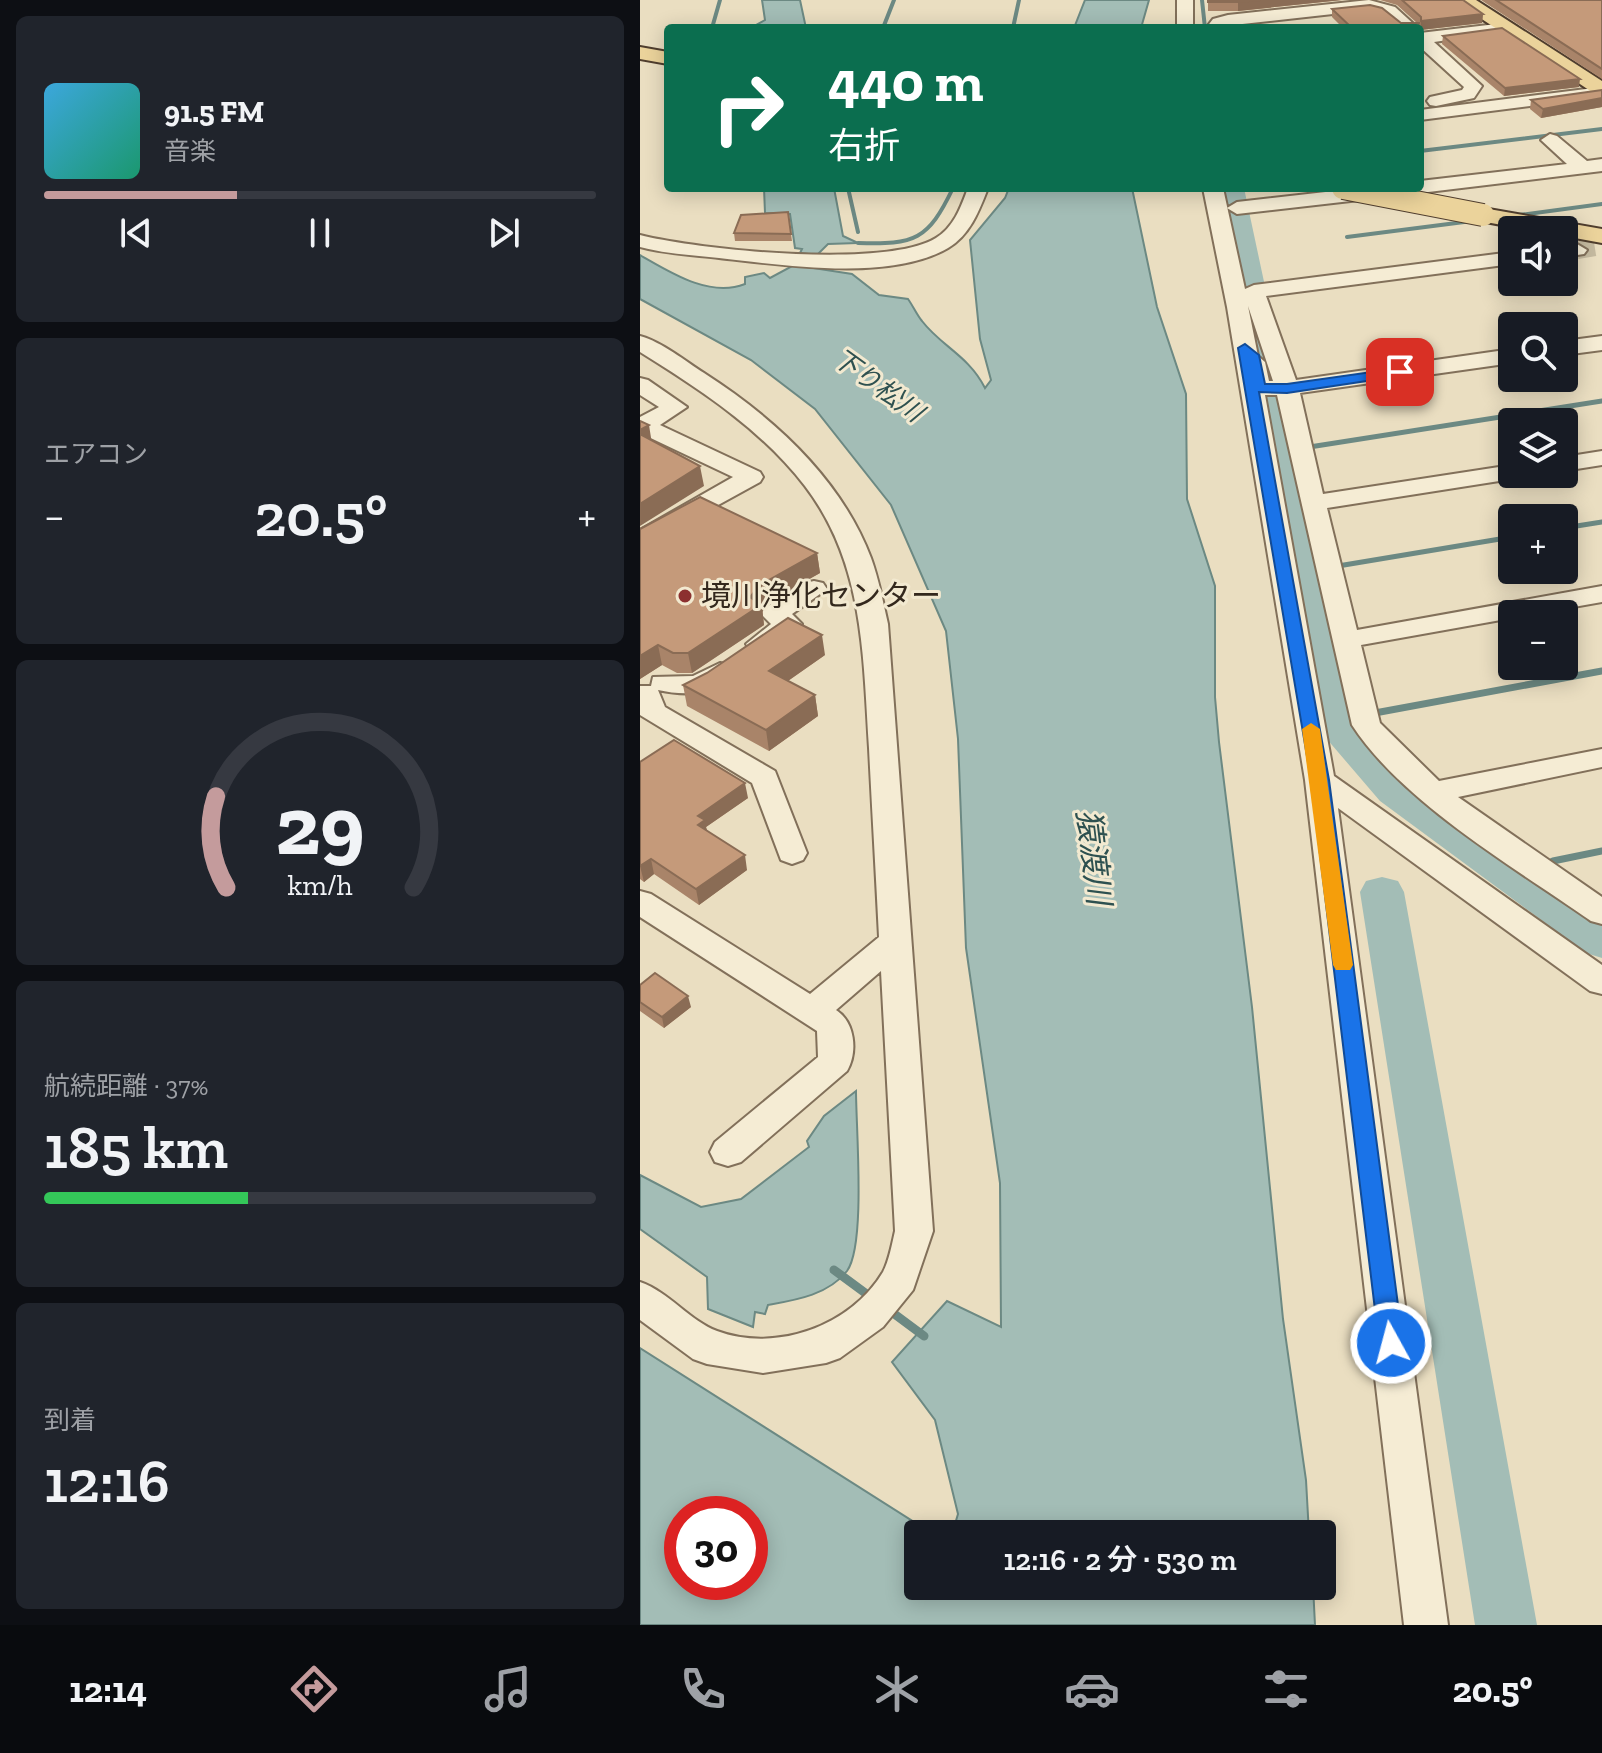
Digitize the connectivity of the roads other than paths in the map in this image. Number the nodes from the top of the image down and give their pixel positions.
1 (1185, 0) edge
2 (1463, 0) edge
3 (1296, 22) edge
4 (1496, 22) junction
5 (1185, 24) edge
6 (1217, 24) edge
7 (1424, 41) edge
8 (1424, 42) edge
9 (1424, 43) edge
10 (640, 53) edge
11 (664, 57) edge
12 (1424, 88) edge
13 (1602, 91) edge
14 (1424, 107) edge
15 (1449, 112) junction
16 (1472, 132) dead end
17 (1550, 140) dead end
18 (1592, 166) edge
19 (1424, 187) edge
20 (976, 192) edge
21 (1214, 192) edge
22 (1364, 192) edge
23 (1381, 192) edge
24 (1237, 208) dead end
25 (1602, 236) tunnel mouth
26 (640, 241) edge
27 (725, 244) dead end
28 (1498, 260) edge
29 (640, 343) edge
30 (1602, 343) edge
31 (1578, 346) edge
32 (1245, 348) junction
33 (1498, 358) edge
34 (640, 385) edge
35 (1286, 388) junction
36 (641, 424) edge
37 (1602, 458) edge
38 (1578, 462) edge
39 (1498, 474) edge
40 (1313, 503) junction
41 (640, 540) edge
42 (814, 589) dead end
43 (1602, 594) edge
44 (1344, 640) junction
45 (647, 686) edge
46 (1602, 758) edge
47 (1320, 780) junction
48 (1434, 792) junction
49 (792, 853) dead end
50 (640, 902) edge
51 (1602, 913) edge
52 (895, 941) junction
53 (1602, 982) edge
54 (812, 1011) junction
55 (728, 1152) dead end
56 (640, 1298) edge
57 (1426, 1625) edge

1 - 5 street
2 - 4 main road
3 - 6 street
4 - 7 street
4 - 13 main road
8 - 14 street
9 - 12 street
10 - 11 main road
13 - 15 street
14 - 15 street
15 - 16 street
17 - 18 street
18 - 19 street
20 - 26 street
21 - 32 street
22 - 25 main road, bridge
23 - 24 street
26 - 27 street
28 - 35 street
29 - 52 street
30 - 31 street
32 - 35 street
32 - 47 street
33 - 35 street
34 - 36 street
35 - 40 street
36 - 41 street
37 - 38 street
39 - 40 street
40 - 44 street
42 - 45 street
43 - 44 street
44 - 48 street
45 - 49 street
46 - 48 street
47 - 53 street
47 - 57 street
48 - 51 street
50 - 54 street
52 - 54 street
52 - 56 street
54 - 55 street

